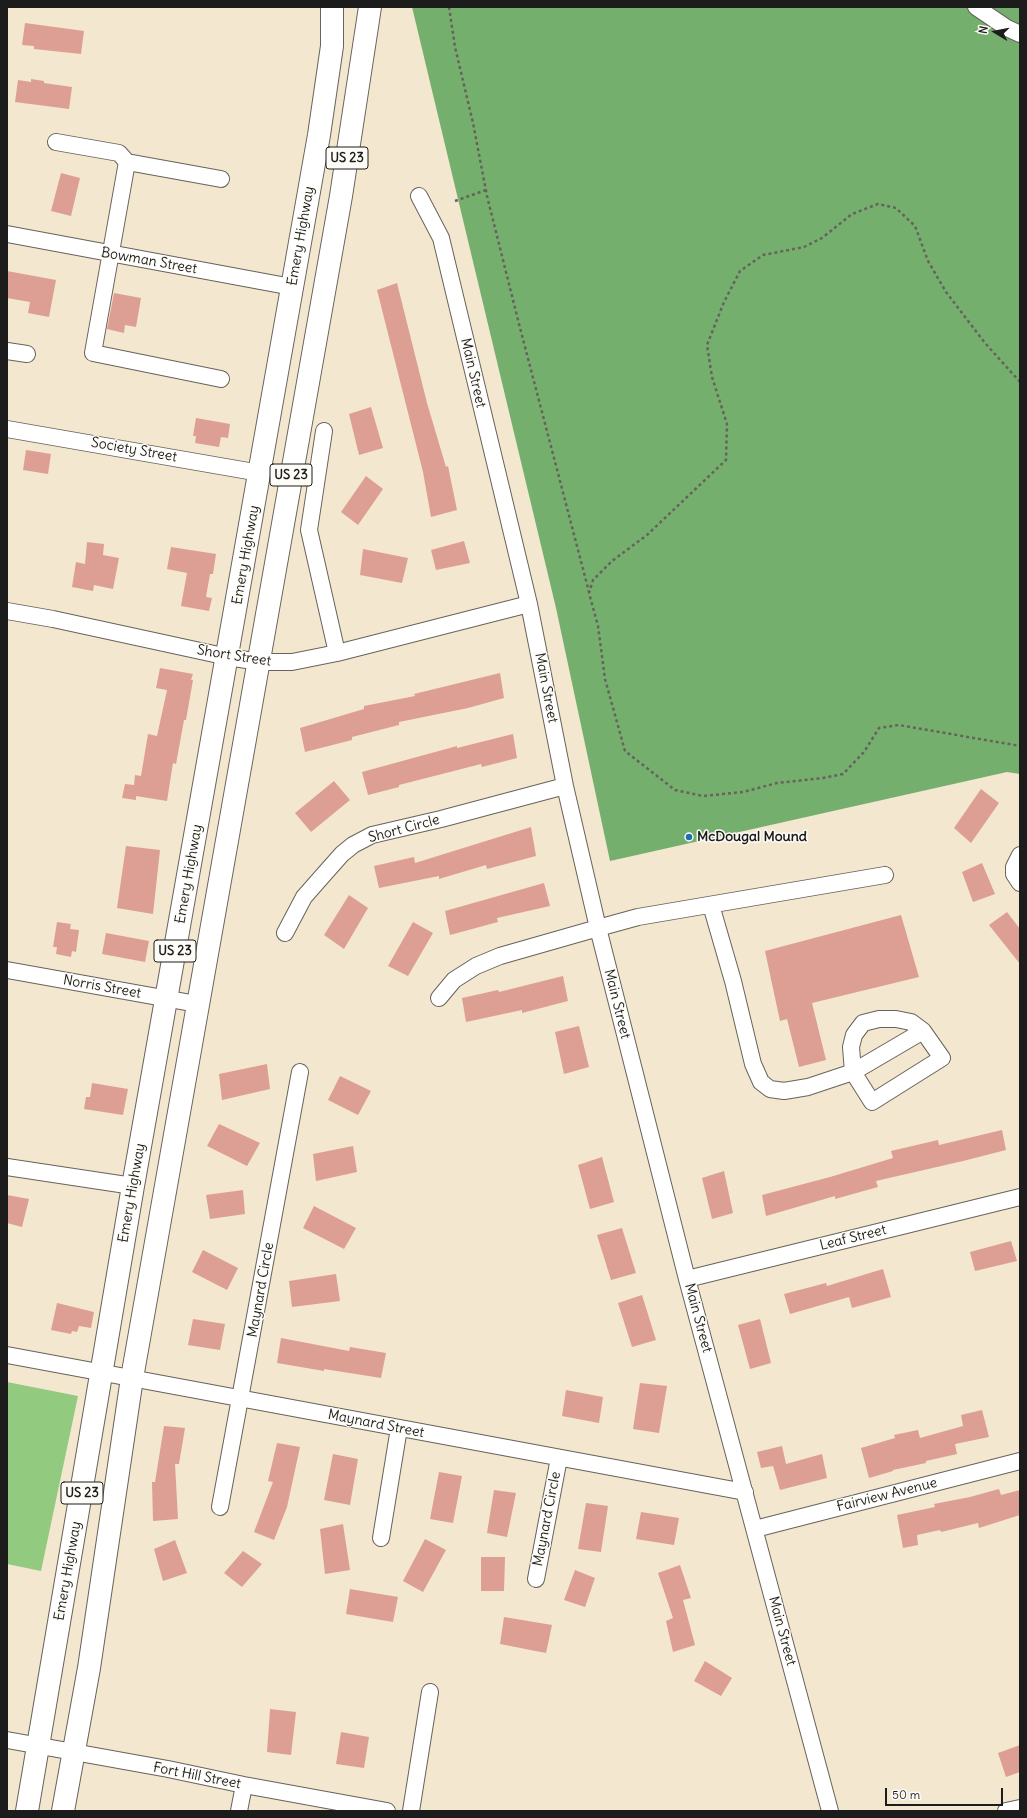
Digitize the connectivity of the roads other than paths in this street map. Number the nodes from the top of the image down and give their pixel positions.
1 (332, 7) edge
2 (370, 7) edge
3 (976, 7) edge
4 (1020, 34) edge
5 (56, 142) dead end
6 (127, 162) junction
7 (221, 179) dead end
8 (419, 196) dead end
9 (7, 234) edge
10 (112, 254) junction
11 (292, 287) junction
12 (7, 351) edge
13 (27, 354) dead end
14 (221, 379) dead end
15 (7, 429) edge
16 (324, 431) dead end
17 (260, 473) junction
18 (529, 604) junction
19 (7, 611) edge
20 (337, 654) junction
21 (228, 657) junction
22 (259, 662) junction
23 (565, 786) junction
24 (1020, 855) edge
25 (886, 875) dead end
26 (1020, 883) edge
27 (711, 905) junction
28 (598, 928) junction
29 (285, 933) dead end
30 (7, 970) edge
31 (439, 998) dead end
32 (166, 999) junction
33 (197, 1004) junction
34 (923, 1031) junction
35 (300, 1072) dead end
36 (853, 1072) junction
37 (7, 1167) edge
38 (133, 1186) junction
39 (1020, 1197) edge
40 (687, 1279) junction
41 (7, 1355) edge
42 (102, 1373) junction
43 (132, 1378) junction
44 (241, 1398) junction
45 (399, 1428) junction
46 (559, 1458) junction
47 (1020, 1461) edge
48 (745, 1492) junction
49 (220, 1507) dead end
50 (755, 1529) junction
51 (381, 1538) dead end
52 (536, 1579) dead end
53 (430, 1692) dead end
54 (7, 1740) edge
55 (39, 1746) junction
56 (73, 1753) junction
57 (244, 1785) junction
58 (1020, 1808) edge
59 (27, 1811) edge
60 (63, 1811) edge
61 (239, 1811) edge
62 (387, 1811) edge
63 (411, 1811) edge
64 (830, 1811) edge
65 (1006, 1811) edge

1 - 11 highway, Emery Highway / US 23
2 - 22 highway, US 23
3 - 4 street
5 - 6 street
6 - 7 street
6 - 10 street
8 - 18 street, Main Street
9 - 10 street, Bowman Street
10 - 11 street, Bowman Street
10 - 14 street
11 - 17 highway, Emery Highway / US 23
12 - 13 street
15 - 17 street, Society Street
16 - 20 street
17 - 21 highway, Emery Highway / US 23
18 - 20 street, Short Street
18 - 23 street, Main Street
19 - 21 street, Short Street
20 - 22 street, Short Street
21 - 22 street, Short Street
21 - 32 highway, Emery Highway / US 23
22 - 33 highway, US 23
23 - 28 street, Main Street
23 - 29 street, Short Circle
24 - 26 street
25 - 27 street
27 - 28 street
27 - 36 street
28 - 31 street
28 - 40 street, Main Street
30 - 32 street, Norris Street
32 - 33 street, Norris Street
32 - 38 highway, Emery Highway / US 23
33 - 43 highway, US 23
34 - 36 street
34 - 36 street
34 - 36 street
35 - 44 street, Maynard Circle
37 - 38 street
38 - 42 highway, Emery Highway / US 23
39 - 40 street, Leaf Street
40 - 48 street, Main Street
41 - 42 street, Maynard Street
42 - 43 street, Maynard Street
42 - 55 highway, Emery Highway / US 23
43 - 44 street, Maynard Street
43 - 56 highway, US 23
44 - 45 street, Maynard Street
44 - 49 street, Maynard Circle
45 - 46 street, Maynard Street
45 - 51 street
46 - 48 street, Maynard Street
46 - 52 street, Maynard Circle
47 - 50 street, Fairview Avenue
48 - 50 street, Main Street
50 - 64 street, Main Street
53 - 63 street
54 - 55 street, Fort Hill Street
55 - 56 street, Fort Hill Street
55 - 59 highway, Emery Highway / US 23
56 - 57 street, Fort Hill Street
56 - 60 highway, US 23
57 - 61 street
57 - 62 street, Fort Hill Street
58 - 65 street

